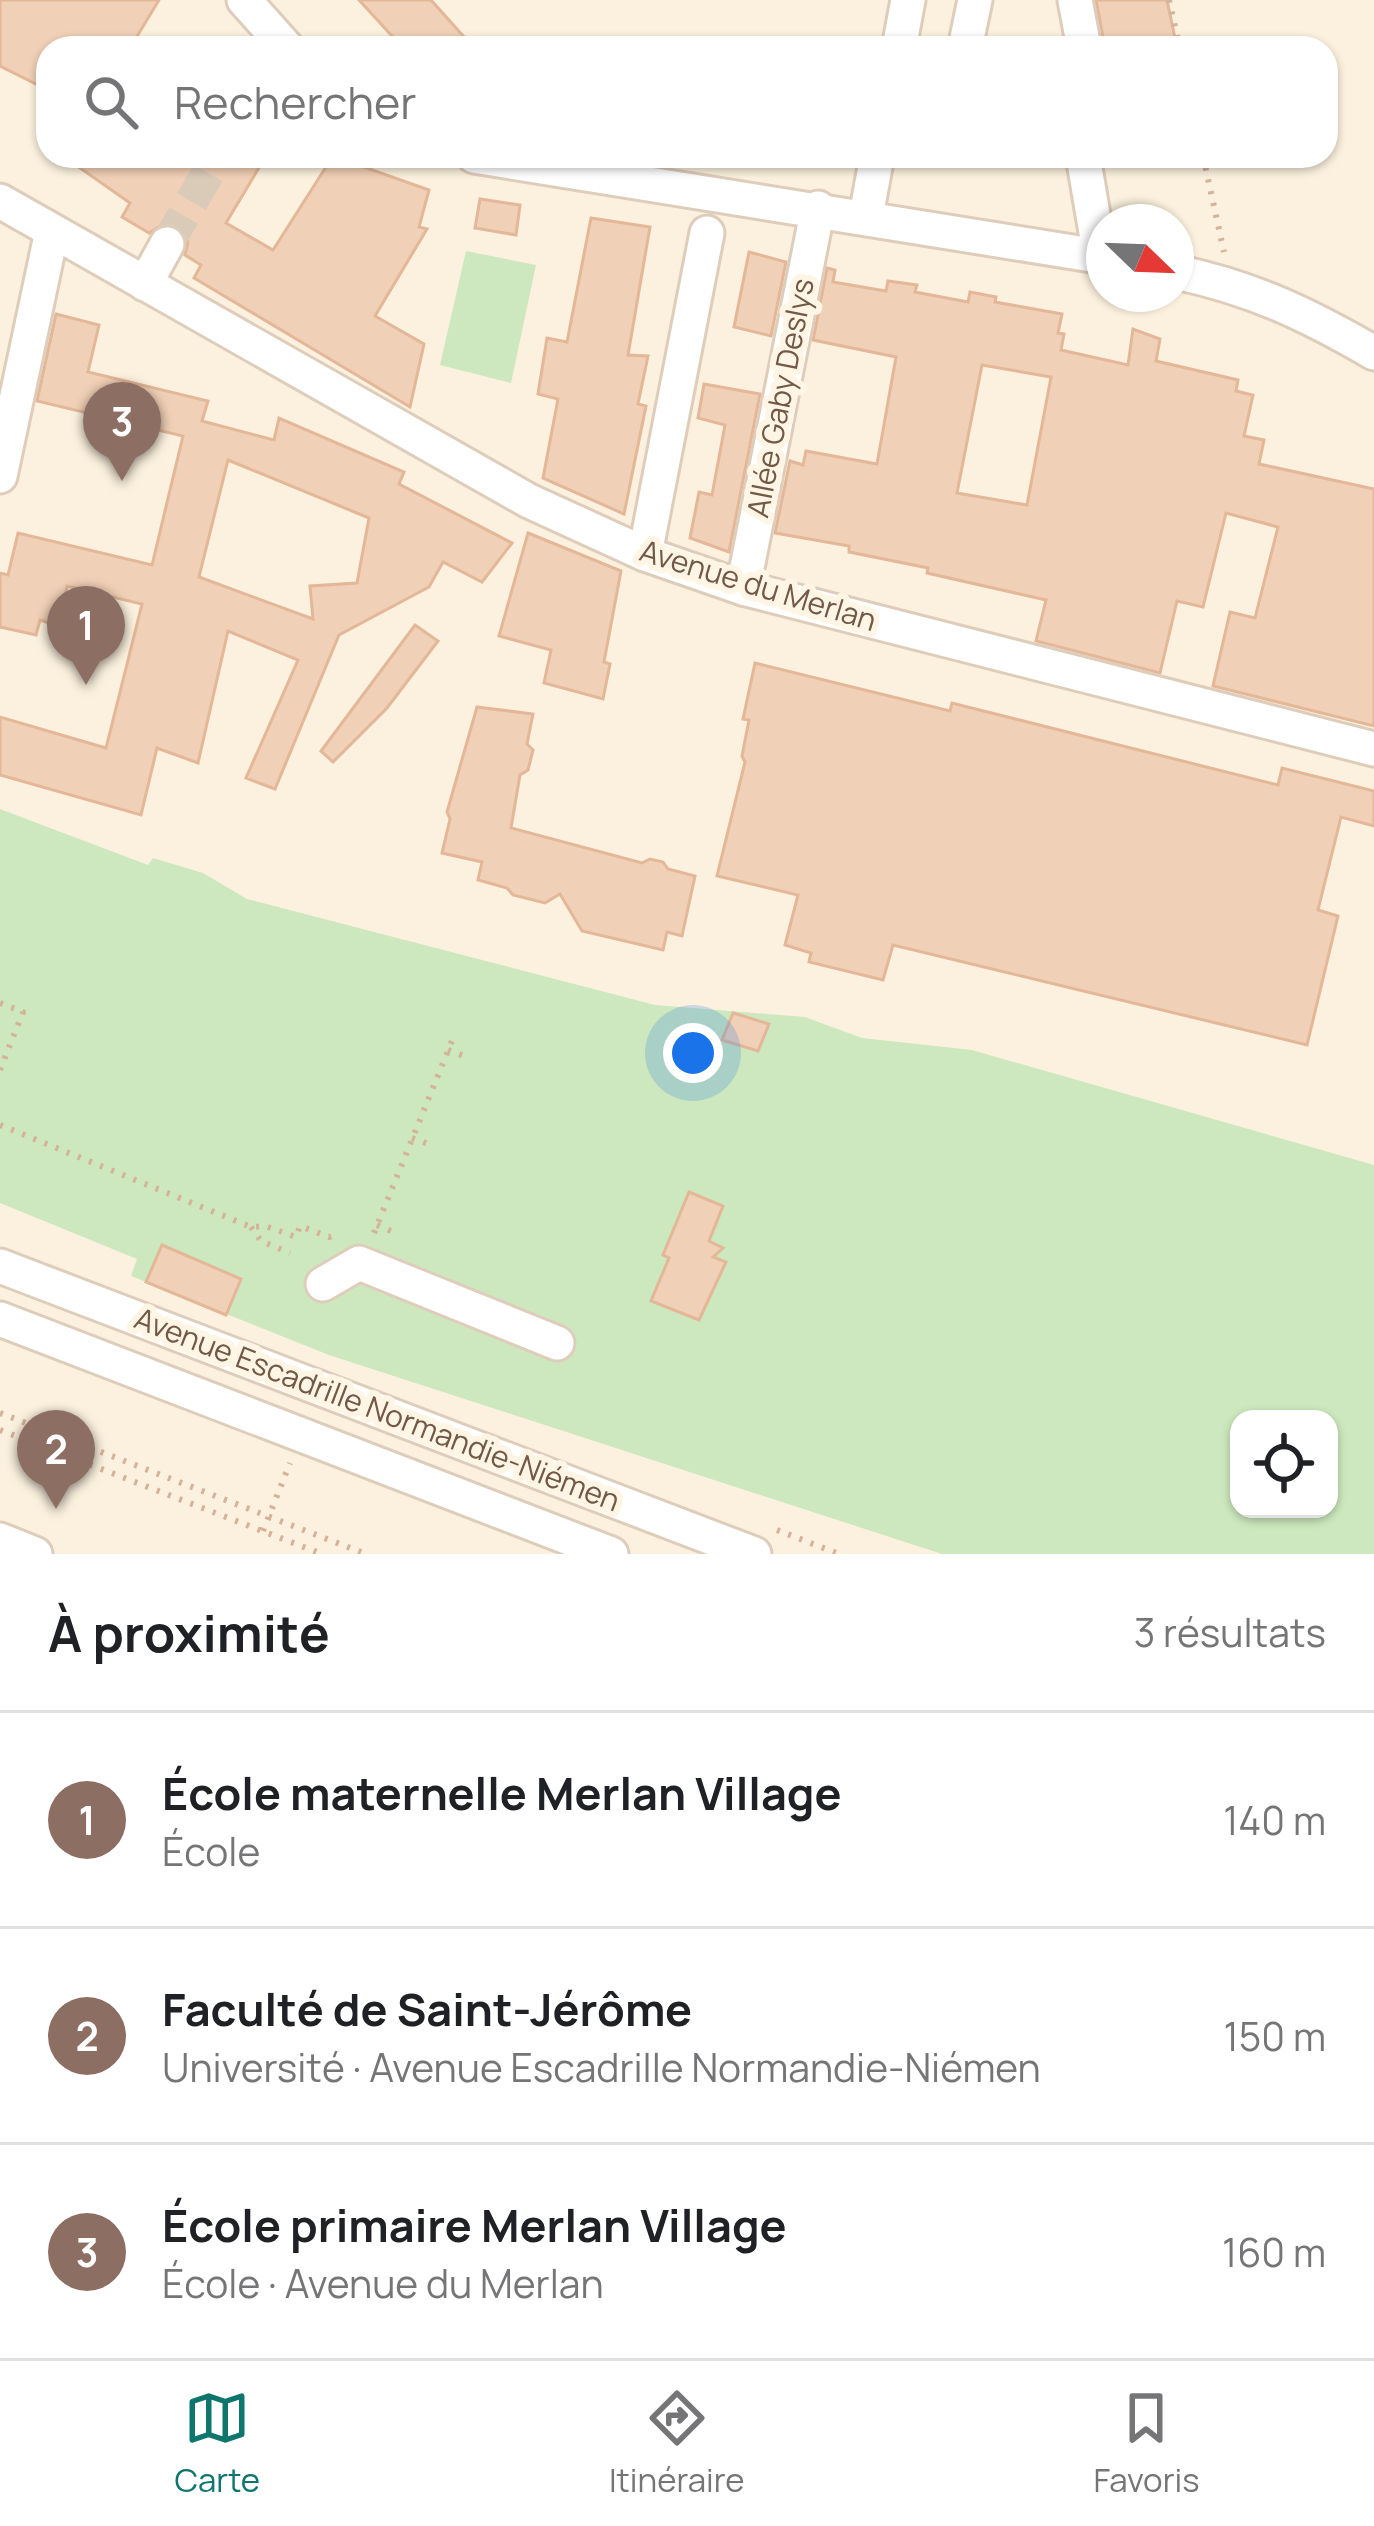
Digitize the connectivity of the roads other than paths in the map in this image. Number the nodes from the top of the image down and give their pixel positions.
1 (244, 0) edge
2 (908, 0) edge
3 (975, 0) edge
4 (1075, 0) edge
5 (275, 36) edge
6 (901, 36) edge
7 (968, 36) edge
8 (1082, 36) edge
9 (553, 168) edge
10 (876, 168) edge
11 (1085, 168) edge
12 (0, 202) edge
13 (1092, 204) edge
14 (818, 208) junction
15 (866, 216) junction
16 (52, 231) junction
17 (707, 233) dead end
18 (167, 244) tunnel mouth
19 (1086, 253) edge
20 (1194, 276) edge
21 (145, 284) junction
22 (1374, 353) edge
23 (0, 476) edge
24 (645, 554) junction
25 (743, 588) junction
26 (1374, 749) edge
27 (0, 1266) edge
28 (323, 1283) dead end
29 (0, 1319) edge
30 (557, 1343) dead end
31 (0, 1540) edge
32 (34, 1554) edge
33 (611, 1554) edge
34 (754, 1554) edge

1 - 5 street
2 - 6 street
3 - 7 street
4 - 8 street
9 - 14 street
10 - 15 street
11 - 13 street
12 - 16 street, Avenue du Merlan
14 - 15 street
14 - 25 street, Allée Gaby Deslys
15 - 19 street
16 - 21 street, Avenue du Merlan
16 - 23 street
17 - 24 street
18 - 21 street
20 - 22 street
21 - 24 street, Avenue du Merlan
24 - 25 street, Avenue du Merlan
25 - 26 street, Avenue du Merlan
27 - 34 street, Avenue Escadrille Normandie-Niémen
28 - 30 street
29 - 33 street
31 - 32 street

